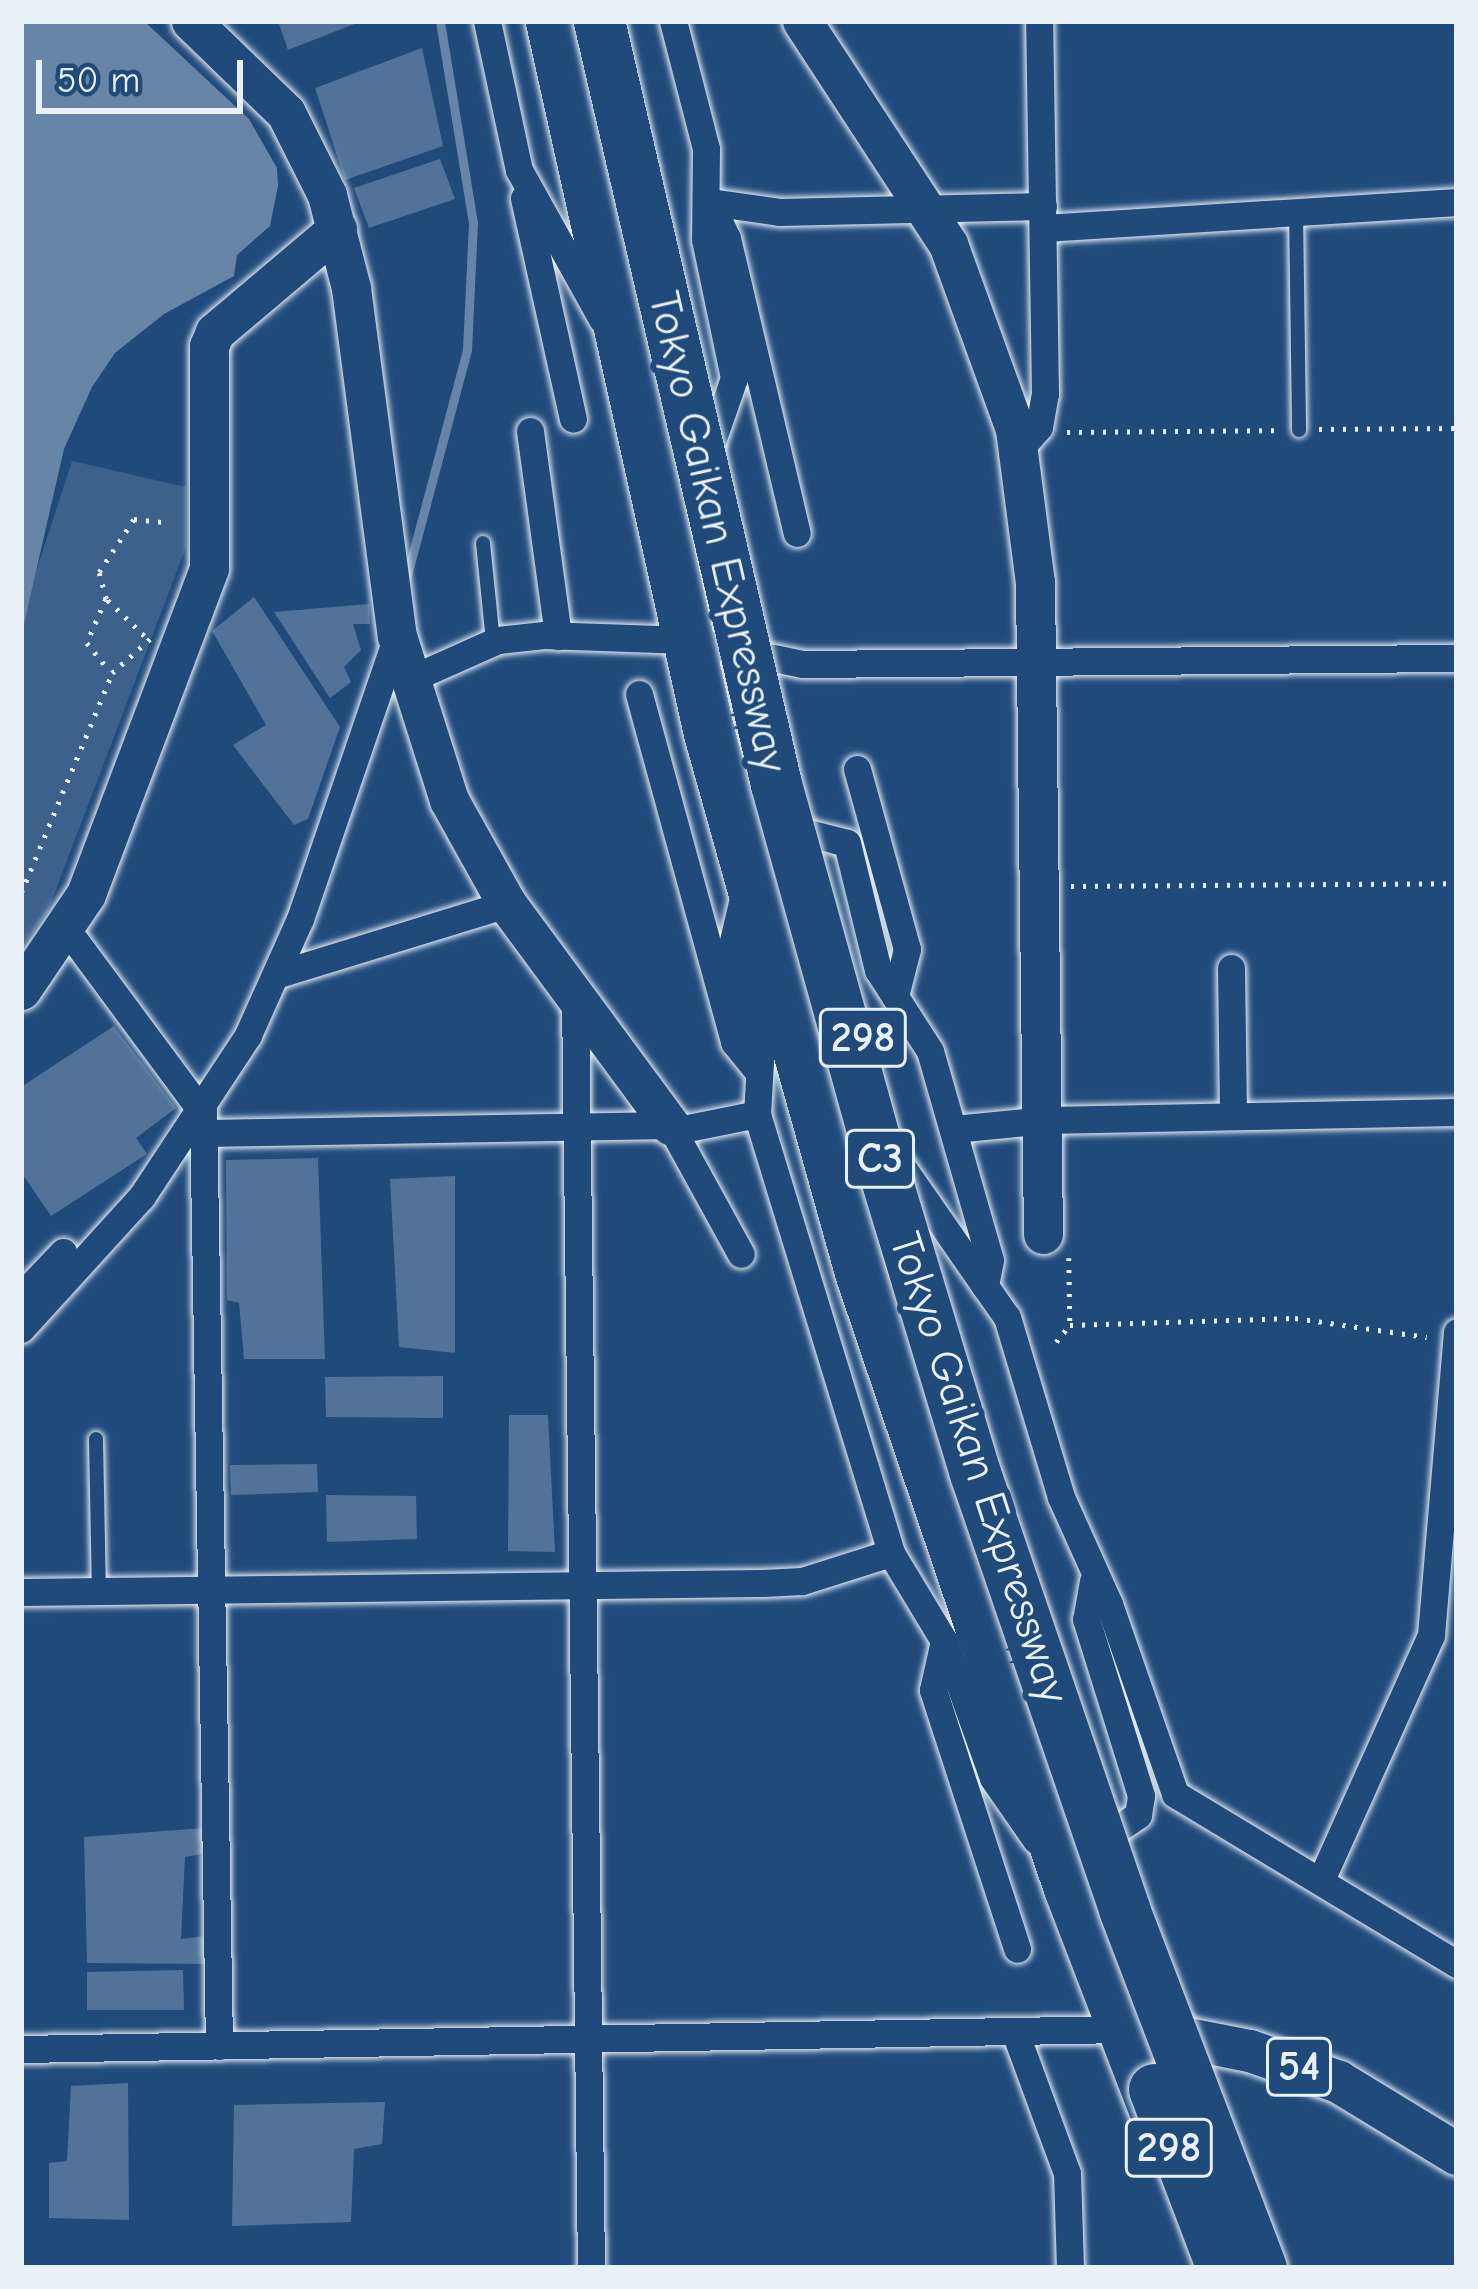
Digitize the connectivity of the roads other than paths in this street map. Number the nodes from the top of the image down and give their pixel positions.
1 (191, 21) edge
2 (487, 21) edge
3 (551, 21) edge
4 (563, 21) edge
5 (599, 21) edge
6 (610, 21) edge
7 (673, 21) edge
8 (802, 21) edge
9 (1040, 21) edge
10 (519, 170) junction
11 (710, 202) junction
12 (1457, 202) edge
13 (927, 210) junction
14 (1296, 210) junction
15 (1044, 217) junction
16 (337, 230) junction
17 (623, 354) junction
18 (573, 419) dead end
19 (1299, 430) road end
20 (530, 431) dead end
21 (1028, 439) junction
22 (711, 444) junction
23 (797, 533) dead end
24 (483, 543) dead end
25 (397, 636) junction
26 (558, 636) junction
27 (686, 640) junction
28 (493, 642) junction
29 (764, 652) junction
30 (1457, 658) edge
31 (1037, 663) junction
32 (408, 680) junction
33 (639, 694) dead end
34 (857, 769) dead end
35 (808, 832) junction
36 (749, 876) junction
37 (507, 904) junction
38 (68, 931) junction
39 (1231, 968) dead end
40 (279, 974) junction
41 (21, 990) edge
42 (574, 992) junction
43 (896, 996) junction
44 (758, 1072) junction
45 (1457, 1112) edge
46 (757, 1114) junction
47 (1233, 1115) junction
48 (203, 1118) junction
49 (1046, 1120) junction
50 (671, 1128) junction
51 (954, 1129) junction
52 (576, 1130) junction
53 (893, 1154) junction
54 (1056, 1234) road end
55 (63, 1252) dead end
56 (741, 1254) dead end
57 (985, 1286) junction
58 (21, 1296) edge
59 (21, 1329) edge
60 (1454, 1345) edge
61 (96, 1439) dead end
62 (1447, 1531) edge
63 (891, 1552) junction
64 (1093, 1582) junction
65 (584, 1587) junction
66 (213, 1591) junction
67 (21, 1592) edge
68 (99, 1592) junction
69 (944, 1641) junction
70 (1113, 1832) junction
71 (1322, 1880) junction
72 (1069, 1888) junction
73 (1018, 1949) dead end
74 (1457, 1964) edge
75 (1122, 2029) junction
76 (1015, 2032) junction
77 (1186, 2036) junction
78 (591, 2039) junction
79 (219, 2046) junction
80 (21, 2049) edge
81 (1457, 2155) edge
82 (1210, 2260) edge
83 (591, 2268) edge
84 (1070, 2268) edge
85 (1261, 2268) edge
86 (1280, 2268) edge

1 - 16 street
2 - 10 street
3 - 17 highway, 298
4 - 82 highway, Tokyo Gaikan Expressway / C3, bridge
5 - 85 highway, Tokyo Gaikan Expressway / C3, bridge
6 - 22 highway, 298
7 - 11 street
8 - 13 street
9 - 15 street
10 - 17 street
10 - 18 street
11 - 13 street
11 - 22 street
11 - 23 street
12 - 14 street
13 - 15 street
13 - 21 street
14 - 15 street
14 - 19 lane
15 - 21 street
16 - 25 street
16 - 38 street
17 - 27 highway, 298
20 - 26 street
21 - 31 street
22 - 29 highway, 298
24 - 28 lane
25 - 32 street
25 - 40 street
26 - 27 street
26 - 28 street
27 - 29 street
27 - 36 highway, 298
28 - 32 street
29 - 31 street
29 - 35 highway, 298
30 - 31 street
31 - 49 street
32 - 37 street
33 - 44 street
34 - 43 street
35 - 43 street
35 - 53 highway, 298
36 - 44 street
36 - 72 highway, 298
37 - 40 street
37 - 42 street
38 - 41 street
38 - 48 street
39 - 47 street
40 - 48 street
42 - 50 street
42 - 52 street
43 - 51 street
44 - 46 street
45 - 47 street
46 - 50 street
46 - 63 street
47 - 49 street
48 - 52 street
48 - 59 street
48 - 66 street
49 - 51 street
49 - 54 street
50 - 52 street
50 - 56 street
51 - 57 street
52 - 65 street
53 - 57 street
53 - 70 highway, 298
55 - 58 street
57 - 64 street
60 - 62 street
61 - 68 lane
62 - 71 street
63 - 65 street
63 - 69 street
64 - 70 street
64 - 71 street
65 - 66 street
65 - 78 street
66 - 68 street
66 - 79 street
67 - 68 street
69 - 72 street
69 - 73 street
70 - 77 highway, 298
71 - 74 street
72 - 75 highway, 298
75 - 76 street
75 - 77 main road, 54
75 - 82 highway, 298
76 - 78 street
76 - 84 street
77 - 81 main road, 54
77 - 86 highway, 298
78 - 79 street
78 - 83 street
79 - 80 street

